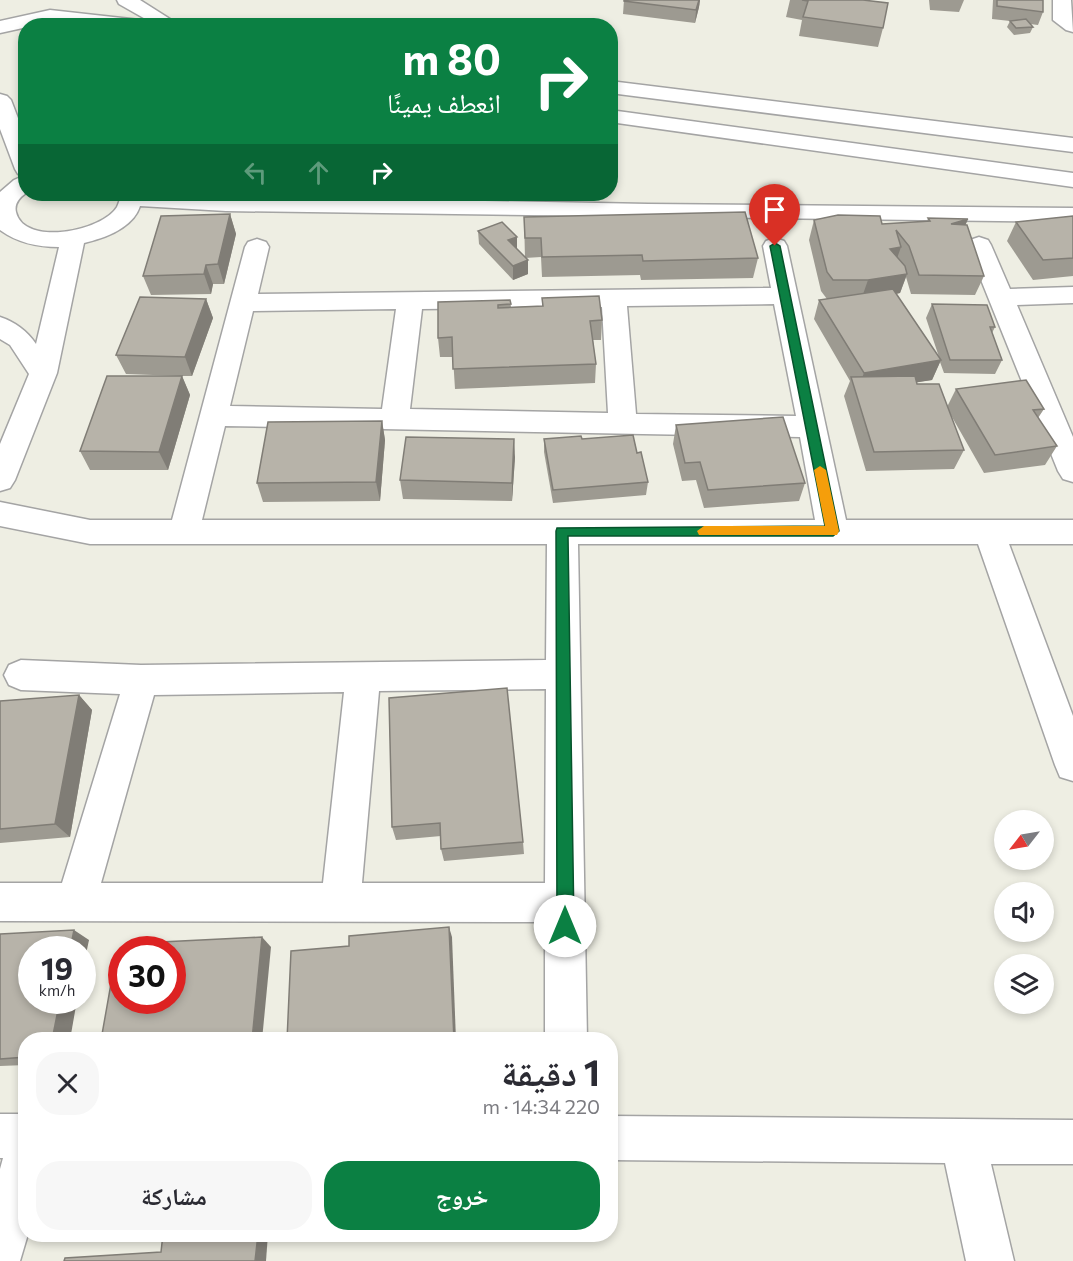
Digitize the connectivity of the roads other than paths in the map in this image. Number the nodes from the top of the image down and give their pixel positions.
1 (126, 0) edge
2 (1062, 0) edge
3 (52, 14) edge
4 (27, 18) edge
5 (83, 18) edge
6 (158, 18) edge
7 (18, 19) edge
8 (2, 22) edge
9 (1073, 26) edge
10 (18, 29) edge
11 (618, 88) edge
12 (0, 100) edge
13 (618, 117) edge
14 (1073, 145) edge
15 (18, 148) edge
16 (1073, 180) edge
17 (18, 188) edge
18 (131, 201) edge
19 (191, 201) edge
20 (2, 208) edge
21 (1073, 215) edge
22 (8, 235) edge
23 (73, 238) junction
24 (979, 245) dead end
25 (775, 246) dead end
26 (256, 247) dead end
27 (1073, 295) edge
28 (786, 296) junction
29 (1001, 297) junction
30 (614, 298) junction
31 (410, 301) junction
32 (242, 303) junction
33 (0, 326) edge
34 (42, 374) junction
35 (1061, 413) edge
36 (213, 416) junction
37 (395, 419) junction
38 (623, 423) junction
39 (812, 427) junction
40 (1073, 471) edge
41 (0, 480) edge
42 (0, 514) edge
43 (562, 531) junction
44 (833, 531) junction
45 (989, 531) junction
46 (184, 532) junction
47 (1073, 532) edge
48 (563, 674) junction
49 (21, 675) dead end
50 (363, 677) junction
51 (141, 680) junction
52 (1062, 701) edge
53 (1073, 765) edge
54 (0, 902) edge
55 (76, 902) junction
56 (341, 902) junction
57 (565, 903) junction
58 (566, 1032) edge
59 (0, 1136) edge
60 (18, 1136) edge
61 (618, 1138) edge
62 (963, 1142) junction
63 (1073, 1142) edge
64 (18, 1186) edge
65 (0, 1252) edge
66 (990, 1261) edge

1 - 6 street
2 - 9 street
3 - 4 street
3 - 5 street
7 - 8 street
8 - 10 street
11 - 14 street
12 - 15 street
13 - 16 street
17 - 20 street
18 - 23 street
19 - 21 street
20 - 22 street
22 - 23 street
23 - 34 street
24 - 29 street
25 - 28 street
26 - 32 street
27 - 29 street
28 - 30 street
28 - 39 street
29 - 35 street
30 - 31 street
30 - 38 street
31 - 32 street
31 - 37 street
32 - 36 street
33 - 34 street
34 - 41 street
35 - 40 street
36 - 37 street
36 - 46 street
37 - 38 street
38 - 39 street
39 - 44 street
42 - 46 street
43 - 44 street
43 - 46 street
43 - 48 street
44 - 45 street
45 - 47 street
45 - 52 street
48 - 50 street
48 - 57 street
49 - 51 street
50 - 51 street
50 - 56 street
51 - 55 street
52 - 53 street
54 - 55 street
55 - 56 street
56 - 57 street
57 - 58 street
59 - 60 street
61 - 62 street
62 - 63 street
62 - 66 street
64 - 65 street

